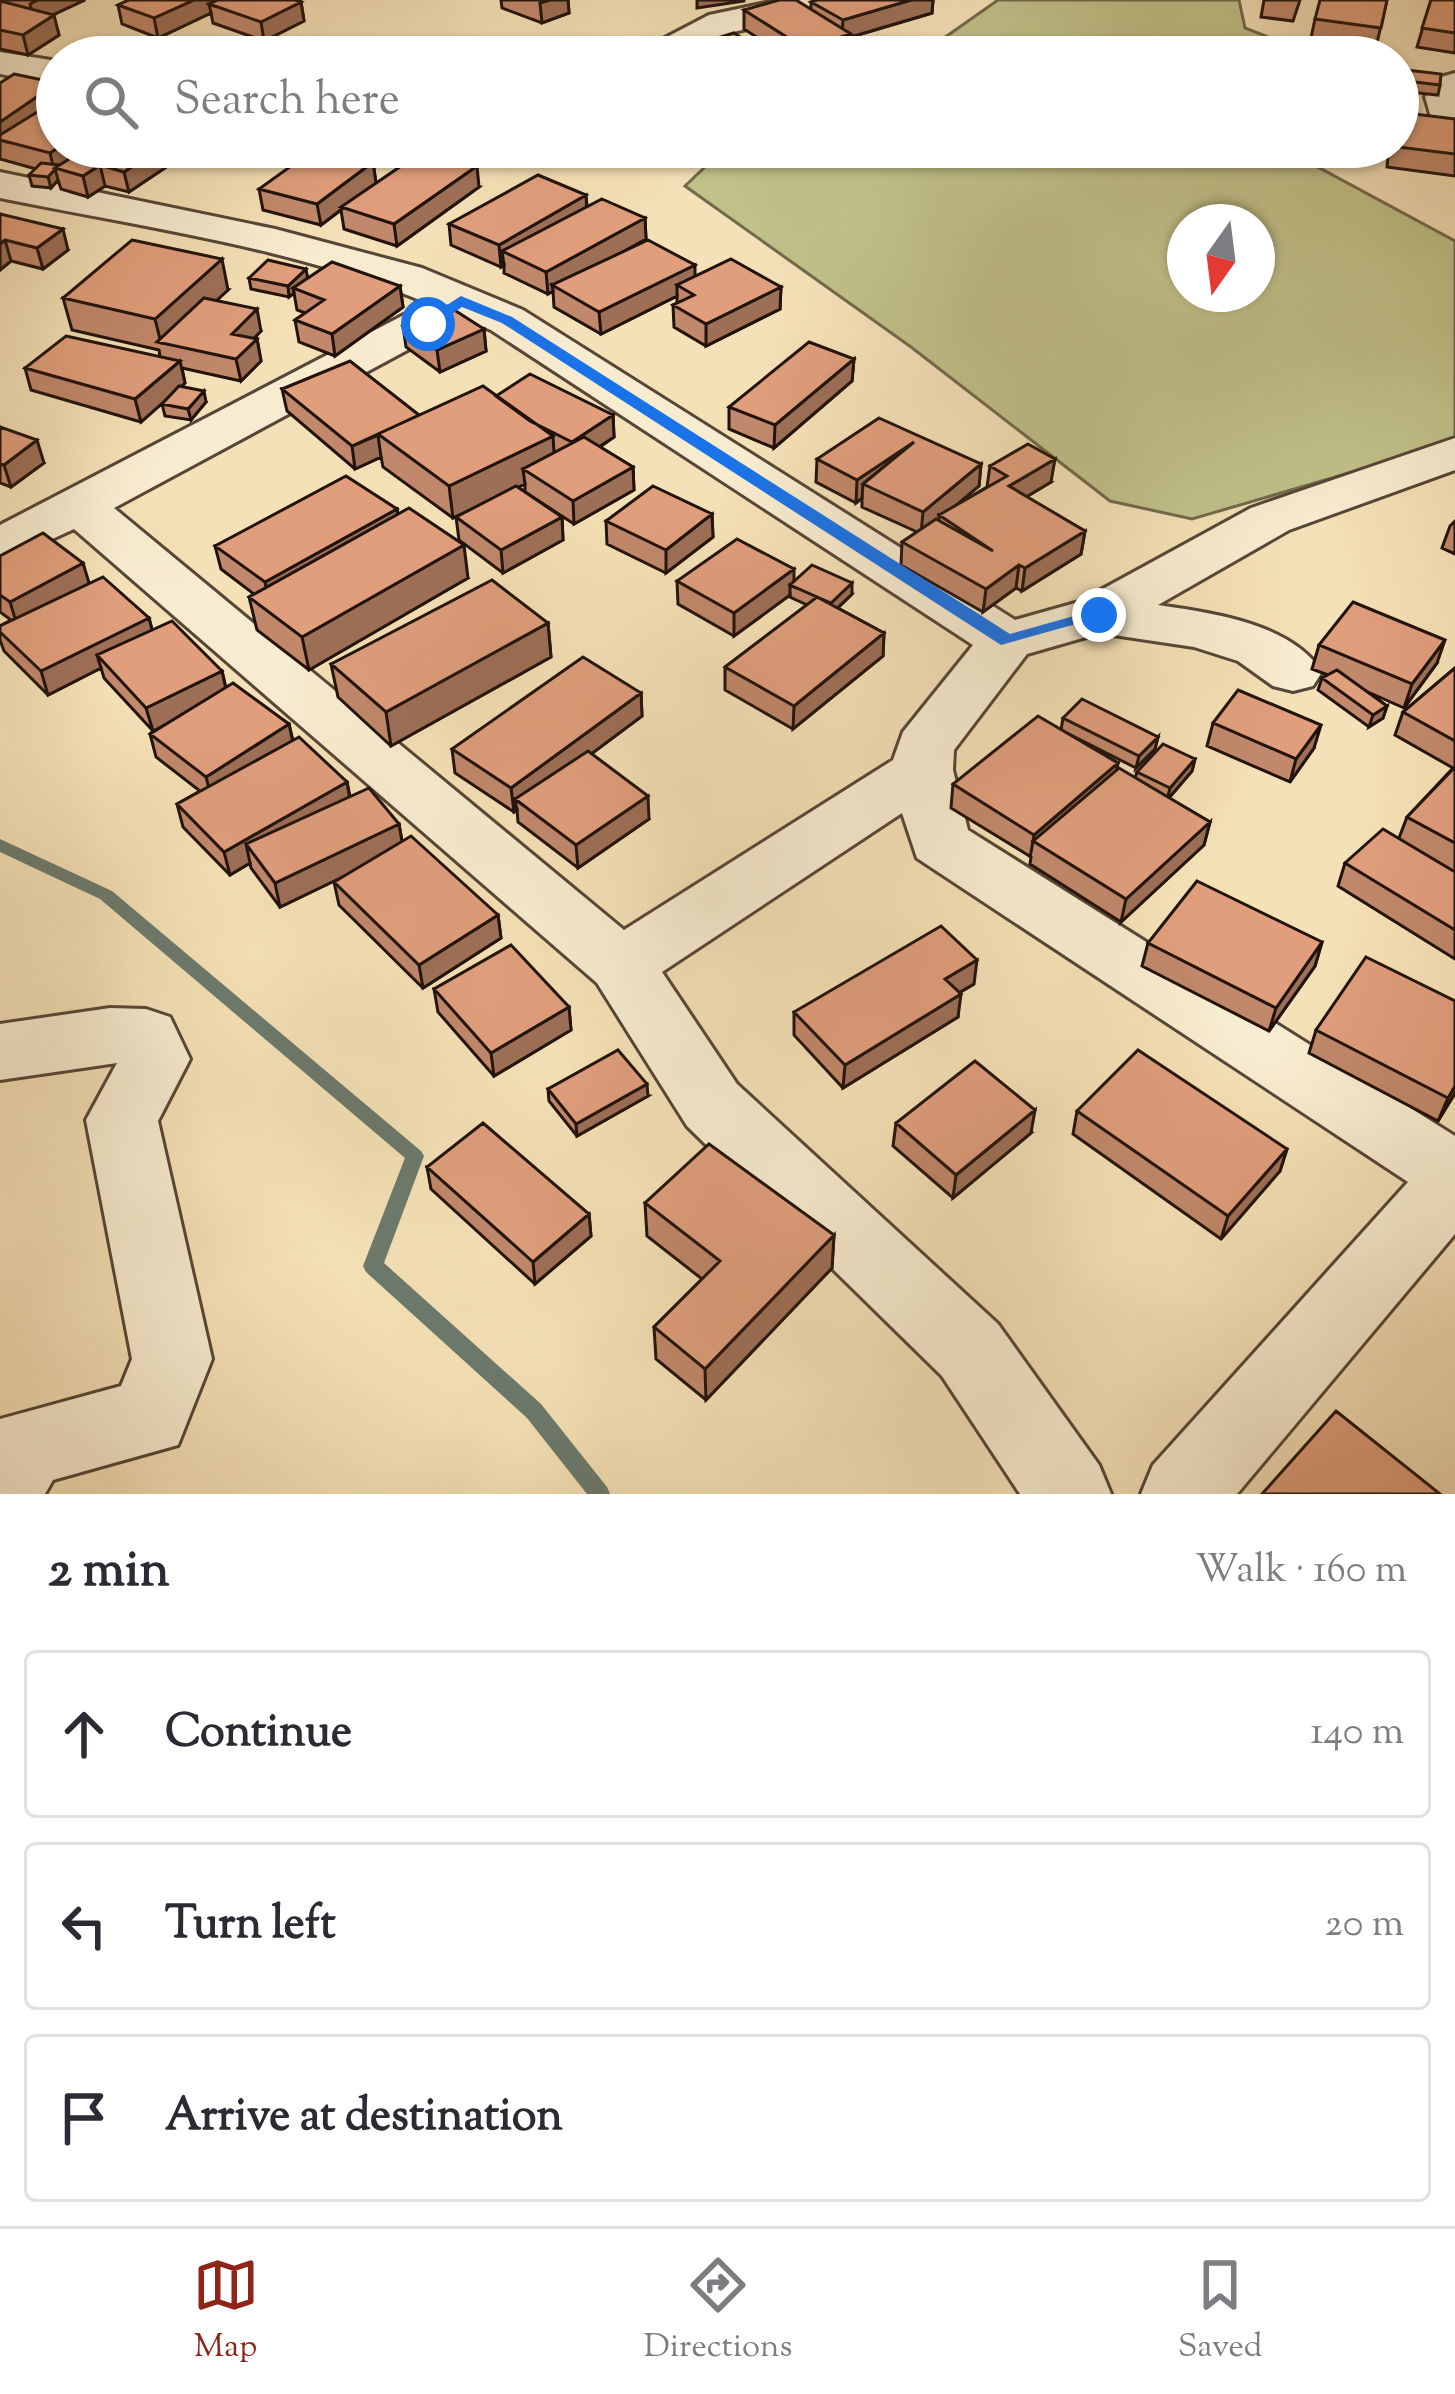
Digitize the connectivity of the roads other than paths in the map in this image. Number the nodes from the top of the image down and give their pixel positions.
1 (833, 0) edge
2 (697, 36) edge
3 (0, 63) edge
4 (36, 69) edge
5 (1455, 85) edge
6 (1450, 125) edge
7 (0, 185) edge
8 (461, 301) junction
9 (1455, 453) edge
10 (76, 503) junction
11 (0, 546) edge
12 (1099, 615) junction
13 (1007, 640) junction
14 (1293, 672) dead end
15 (923, 770) junction
16 (621, 965) junction
17 (0, 1052) edge
18 (1455, 1169) edge
19 (1455, 1181) edge
20 (0, 1494) edge
21 (1069, 1494) edge
22 (1183, 1494) edge

1 - 2 street
3 - 4 street
5 - 6 street
7 - 8 street
8 - 10 street
8 - 13 street
9 - 12 street
10 - 11 street
10 - 16 street
12 - 13 street
12 - 14 street
13 - 15 street
15 - 16 street
15 - 18 street
16 - 21 street
17 - 20 street
19 - 22 street

